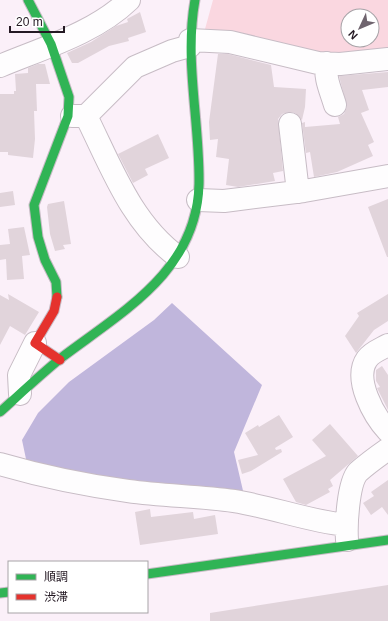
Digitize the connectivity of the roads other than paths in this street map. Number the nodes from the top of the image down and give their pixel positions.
1 (28, 0) edge
2 (129, 0) edge
3 (196, 0) edge
4 (190, 43) junction
5 (51, 44) junction
6 (388, 59) edge
7 (327, 63) junction
8 (0, 66) edge
9 (335, 106) dead end
10 (77, 116) junction
11 (290, 124) dead end
12 (388, 176) edge
13 (298, 192) junction
14 (198, 200) junction
15 (178, 257) junction
16 (35, 343) junction
17 (388, 345) edge
18 (60, 360) junction
19 (20, 394) junction
20 (0, 412) edge
21 (388, 431) edge
22 (388, 449) edge
23 (0, 464) edge
24 (347, 535) junction
25 (388, 540) edge
26 (148, 574) edge

1 - 5 street
2 - 5 street
3 - 4 street
4 - 7 street
4 - 10 street
4 - 14 street
5 - 8 street
5 - 10 street
6 - 7 street
7 - 9 street
10 - 15 street
10 - 16 street
11 - 13 street
12 - 13 street
13 - 14 street
14 - 15 street
15 - 18 street
16 - 18 street
16 - 19 street
17 - 21 street
18 - 19 street
19 - 20 street
22 - 24 street
23 - 24 street
24 - 25 street
24 - 26 street

